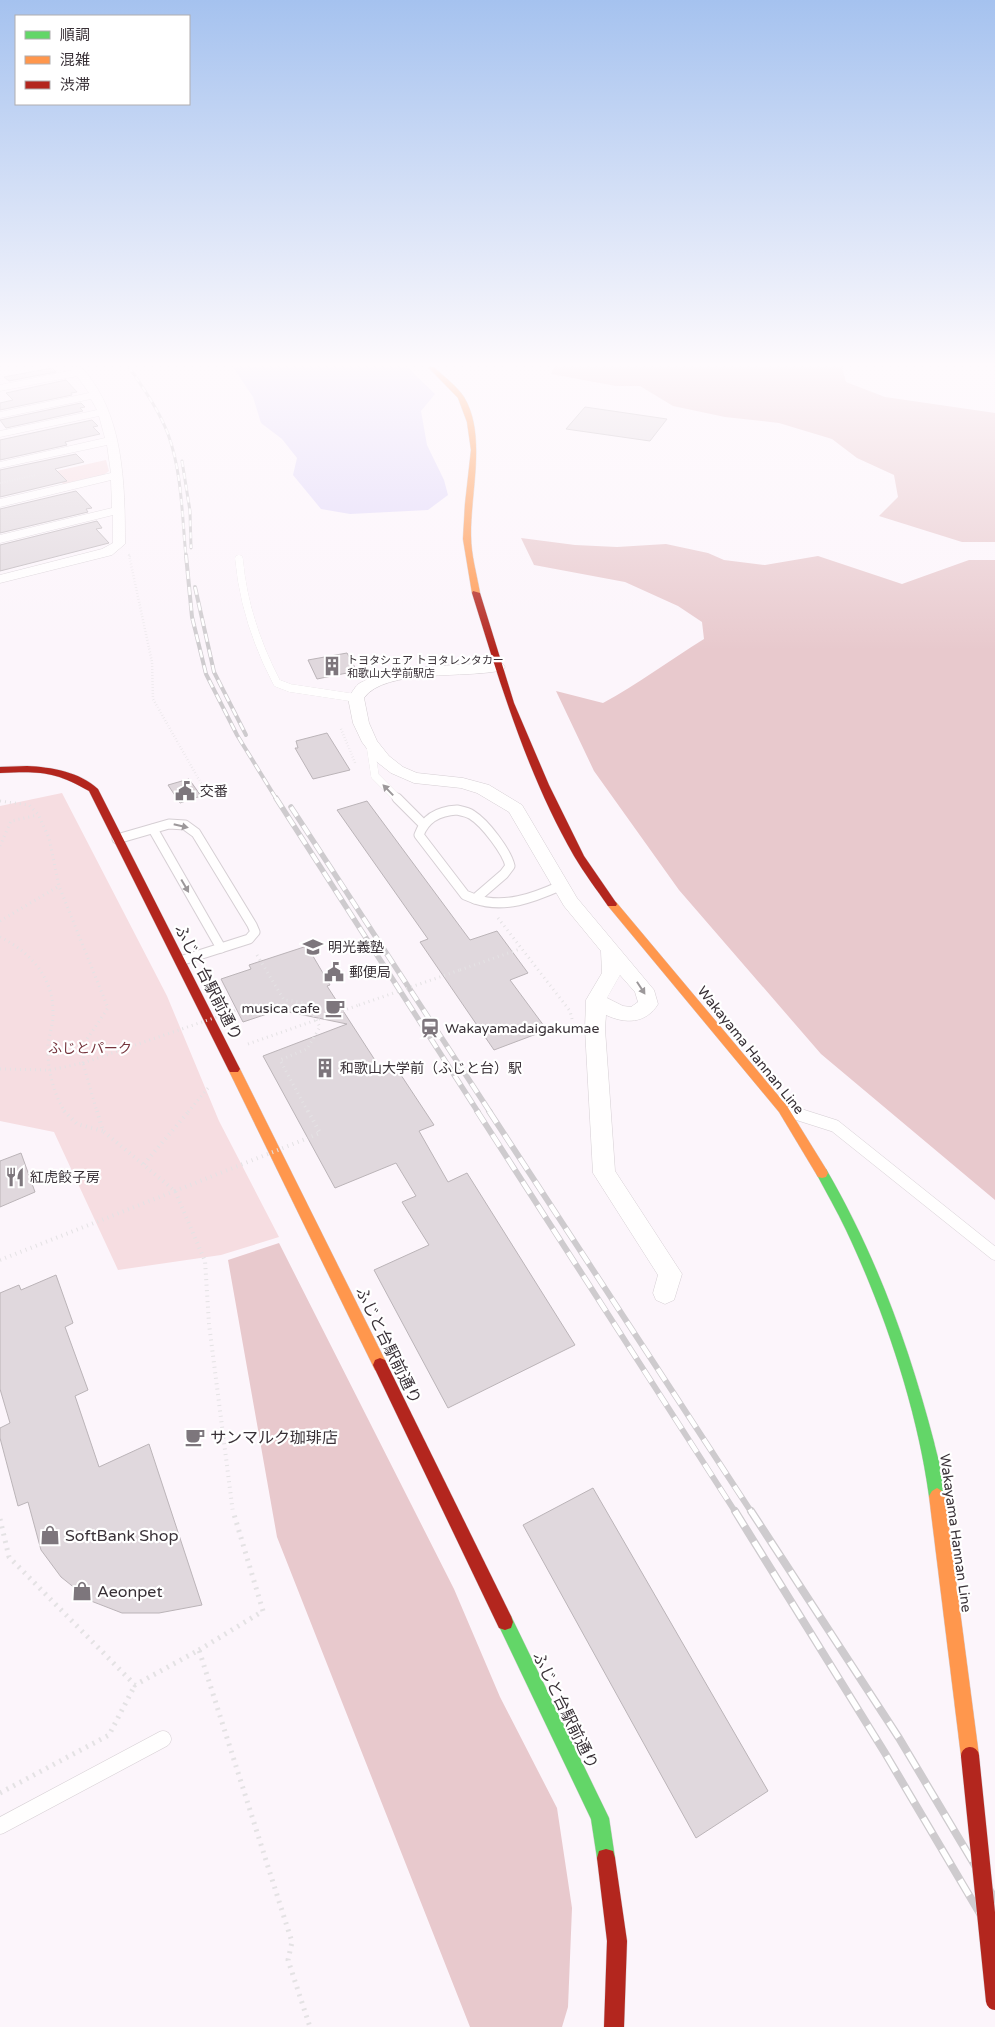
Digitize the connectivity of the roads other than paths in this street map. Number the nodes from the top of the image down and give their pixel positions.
1 (115, 462) edge
2 (473, 462) edge
3 (117, 475) junction
4 (0, 503) edge
5 (118, 510) junction
6 (0, 539) edge
7 (239, 559) dead end
8 (0, 579) edge
9 (498, 667) junction
10 (356, 698) junction
11 (370, 742) junction
12 (0, 770) edge
13 (423, 824) junction
14 (152, 828) junction
15 (117, 839) junction
16 (560, 886) junction
17 (474, 900) junction
18 (221, 948) junction
19 (610, 950) junction
20 (180, 961) junction
21 (596, 1000) junction
22 (783, 1109) junction
23 (995, 1254) edge
24 (665, 1293) dead end
25 (163, 1739) dead end
26 (0, 1826) edge
27 (995, 2002) edge
28 (614, 2027) edge

1 - 3 street
2 - 9 main road, Wakayama Hannan Line
3 - 4 street
3 - 5 street
5 - 6 street
5 - 8 street
7 - 10 lane
9 - 10 street
9 - 22 main road, Wakayama Hannan Line
10 - 11 street
13 -> 11 lane
11 - 16 street
12 - 15 main road, ふじと台駅前通り
13 - 17 lane
13 - 17 lane
14 - 15 lane
14 -> 18 lane
14 -> 18 lane
15 - 20 main road, ふじと台駅前通り
16 - 17 lane
16 - 19 street
18 - 20 lane
19 - 21 street
19 -> 21 street
20 - 28 main road, ふじと台駅前通り
21 - 24 street
22 - 23 lane
22 - 27 main road, Wakayama Hannan Line, bridge
25 - 26 lane

